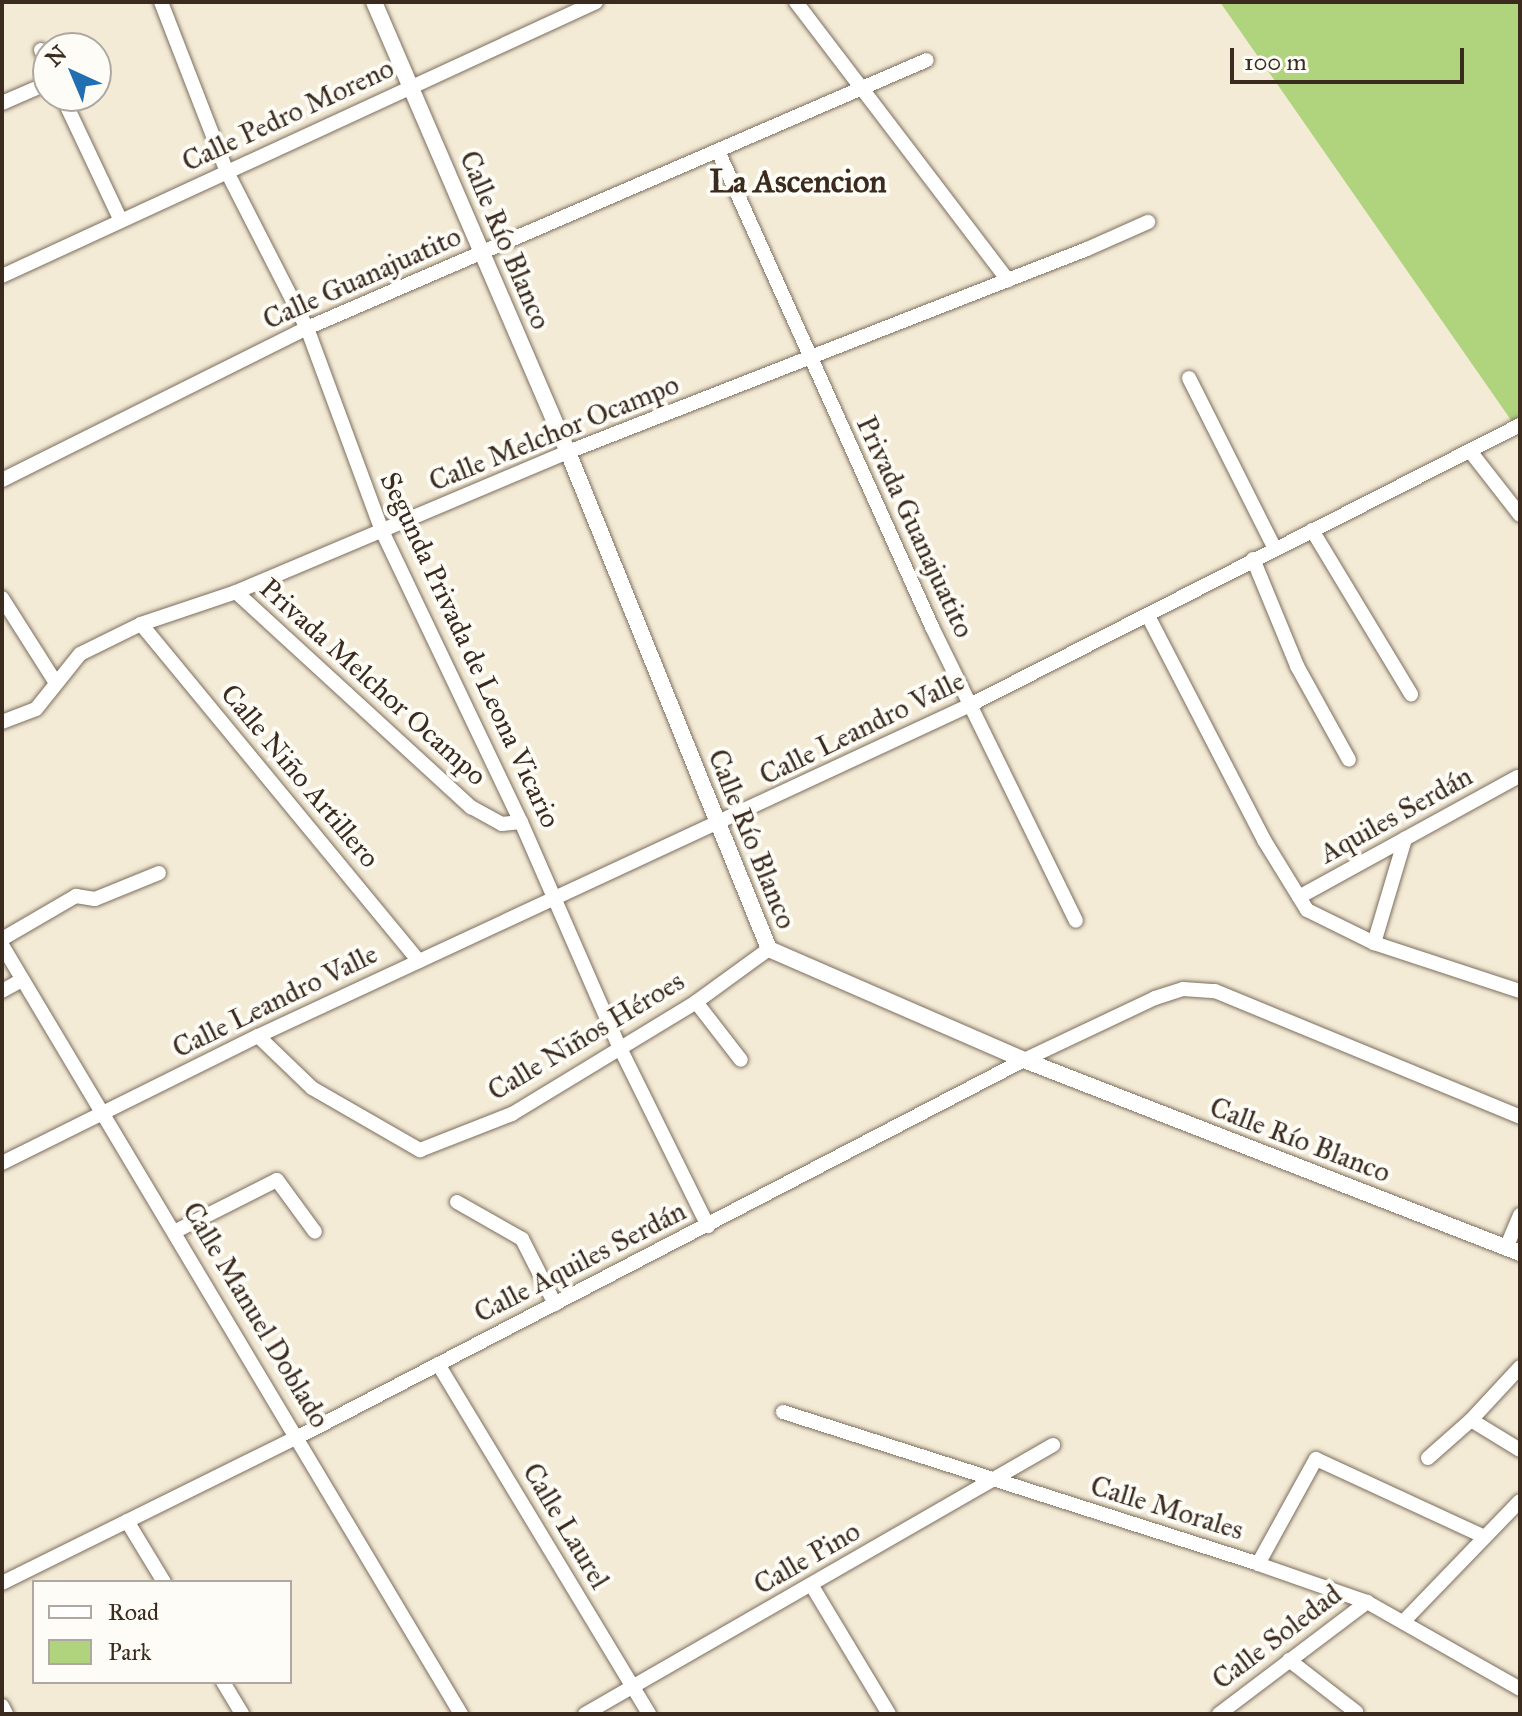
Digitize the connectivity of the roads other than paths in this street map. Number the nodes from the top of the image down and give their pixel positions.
1 (161, 2) edge
2 (374, 2) edge
3 (596, 2) edge
4 (796, 2) edge
5 (927, 60) dead end
6 (412, 87) junction
7 (860, 89) junction
8 (32, 90) edge
9 (2, 103) edge
10 (70, 112) edge
11 (718, 151) junction
12 (227, 172) junction
13 (121, 221) junction
14 (1148, 222) dead end
15 (482, 253) junction
16 (2, 276) edge
17 (1008, 280) junction
18 (307, 328) junction
19 (809, 358) junction
20 (1189, 378) dead end
21 (1520, 425) edge
22 (1470, 451) junction
23 (568, 452) junction
24 (2, 480) edge
25 (1520, 515) edge
26 (1312, 530) junction
27 (383, 533) junction
28 (1275, 549) junction
29 (1253, 559) junction
30 (236, 592) junction
31 (2, 598) edge
32 (1148, 616) junction
33 (141, 624) junction
34 (56, 683) junction
35 (1411, 694) dead end
36 (970, 705) junction
37 (2, 722) edge
38 (1349, 760) dead end
39 (1517, 777) dead end
40 (521, 822) junction
41 (718, 826) junction
42 (1405, 839) junction
43 (159, 873) dead end
44 (1299, 897) junction
45 (554, 898) junction
46 (1076, 921) dead end
47 (2, 939) edge
48 (1374, 943) junction
49 (2, 945) edge
50 (769, 949) junction
51 (419, 961) junction
52 (22, 980) junction
53 (2, 991) edge
54 (1520, 991) edge
55 (696, 1002) junction
56 (258, 1036) junction
57 (619, 1046) junction
58 (741, 1060) dead end
59 (1024, 1060) junction
60 (102, 1113) junction
61 (1520, 1117) edge
62 (2, 1163) edge
63 (457, 1202) dead end
64 (1520, 1215) edge
65 (708, 1226) junction
66 (176, 1231) junction
67 (315, 1232) dead end
68 (1513, 1250) edge
69 (555, 1304) junction
70 (438, 1364) junction
71 (1520, 1367) edge
72 (783, 1412) dead end
73 (1471, 1420) junction
74 (298, 1437) junction
75 (1053, 1445) dead end
76 (1520, 1450) edge
77 (1428, 1458) dead end
78 (994, 1481) junction
79 (1520, 1501) edge
80 (127, 1521) junction
81 (1485, 1537) junction
82 (1258, 1564) junction
83 (163, 1580) edge
84 (2, 1583) edge
85 (812, 1586) junction
86 (1367, 1602) junction
87 (1403, 1622) junction
88 (1289, 1660) junction
89 (224, 1684) edge
90 (633, 1687) junction
91 (1520, 1689) edge
92 (2, 1706) edge
93 (1356, 1712) dead end
94 (6, 1714) edge
95 (242, 1714) edge
96 (461, 1714) edge
97 (585, 1714) edge
98 (649, 1714) edge
99 (889, 1714) edge
100 (1219, 1714) edge

1 - 12 street, Segunda Privada de Leona Vicario
2 - 6 street, Calle Río Blanco
3 - 6 street, Calle Pedro Moreno
4 - 7 street
5 - 7 street, Calle Guanajuatito
6 - 12 street, Calle Pedro Moreno
6 - 15 street, Calle Río Blanco
7 - 11 street, Calle Guanajuatito
7 - 17 street
8 - 9 street
10 - 13 street
11 - 15 street, Calle Guanajuatito
11 - 19 street, Privada Guanajuatito
12 - 13 street, Calle Pedro Moreno
12 - 18 street, Segunda Privada de Leona Vicario
13 - 16 street, Calle Pedro Moreno
14 - 17 street, Calle Melchor Ocampo
15 - 18 street, Calle Guanajuatito
15 - 23 street, Calle Río Blanco
17 - 19 street, Calle Melchor Ocampo
18 - 24 street, Calle Guanajuatito
18 - 27 street, Segunda Privada de Leona Vicario
19 - 23 street, Calle Melchor Ocampo
19 - 36 street, Privada Guanajuatito
20 - 28 street
21 - 22 street, Calle Leandro Valle
22 - 25 street
22 - 26 street, Calle Leandro Valle
23 - 27 street, Calle Melchor Ocampo
23 - 41 street, Calle Río Blanco
26 - 28 street, Calle Leandro Valle
26 - 35 street
27 - 30 street, Calle Melchor Ocampo
27 - 40 street, Segunda Privada de Leona Vicario
28 - 29 street, Calle Leandro Valle
29 - 32 street, Calle Leandro Valle
29 - 38 street
30 - 33 street, Calle Melchor Ocampo
30 - 40 street, Privada Melchor Ocampo
31 - 34 street
32 - 36 street, Calle Leandro Valle
32 - 44 street
33 - 34 street, Calle Melchor Ocampo
33 - 51 street, Calle Niño Artillero
34 - 37 street, Calle Melchor Ocampo
36 - 41 street, Calle Leandro Valle
36 - 46 street, Privada Guanajuatito
39 - 42 street, Aquiles Serdán
40 - 45 street, Segunda Privada de Leona Vicario
41 - 45 street, Calle Leandro Valle
41 - 50 street, Calle Río Blanco
42 - 44 street, Aquiles Serdán
42 - 48 street
43 - 47 street
44 - 48 street
45 - 51 street, Calle Leandro Valle
45 - 57 street, Segunda Privada de Leona Vicario
48 - 54 street
49 - 52 street, Calle Manuel Doblado
50 - 55 street, Calle Niños Héroes
50 - 59 street, Calle Río Blanco
51 - 56 street, Calle Leandro Valle
52 - 53 street
52 - 60 street, Calle Manuel Doblado
55 - 57 street, Calle Niños Héroes
55 - 58 street
56 - 57 street, Calle Niños Héroes
56 - 60 street, Calle Leandro Valle
57 - 65 street, Segunda Privada de Leona Vicario
59 - 61 street, Calle Aquiles Serdán
59 - 65 street, Calle Aquiles Serdán
59 - 68 street, Calle Río Blanco
60 - 62 street, Calle Leandro Valle
60 - 66 street, Calle Manuel Doblado
63 - 69 street
64 - 68 street
65 - 69 street, Calle Aquiles Serdán
66 - 67 street
66 - 74 street, Calle Manuel Doblado
69 - 70 street, Calle Aquiles Serdán
70 - 74 street, Calle Aquiles Serdán
70 - 90 street, Calle Laurel
71 - 73 street
72 - 78 street, Calle Morales
73 - 76 street
73 - 77 street
74 - 80 street, Calle Aquiles Serdán
74 - 96 street, Calle Manuel Doblado
75 - 78 street, Calle Pino
78 - 82 street, Calle Morales
78 - 85 street, Calle Pino
79 - 81 street
80 - 83 street
80 - 84 street, Calle Aquiles Serdán
81 - 82 street
81 - 87 street
82 - 86 street, Calle Morales
85 - 90 street, Calle Pino
85 - 99 street
86 - 87 street, Calle Morales
86 - 88 street, Calle Soledad
87 - 91 street, Calle Morales
88 - 93 street
88 - 100 street, Calle Soledad
89 - 95 street
90 - 97 street, Calle Pino
90 - 98 street, Calle Laurel
92 - 94 street

